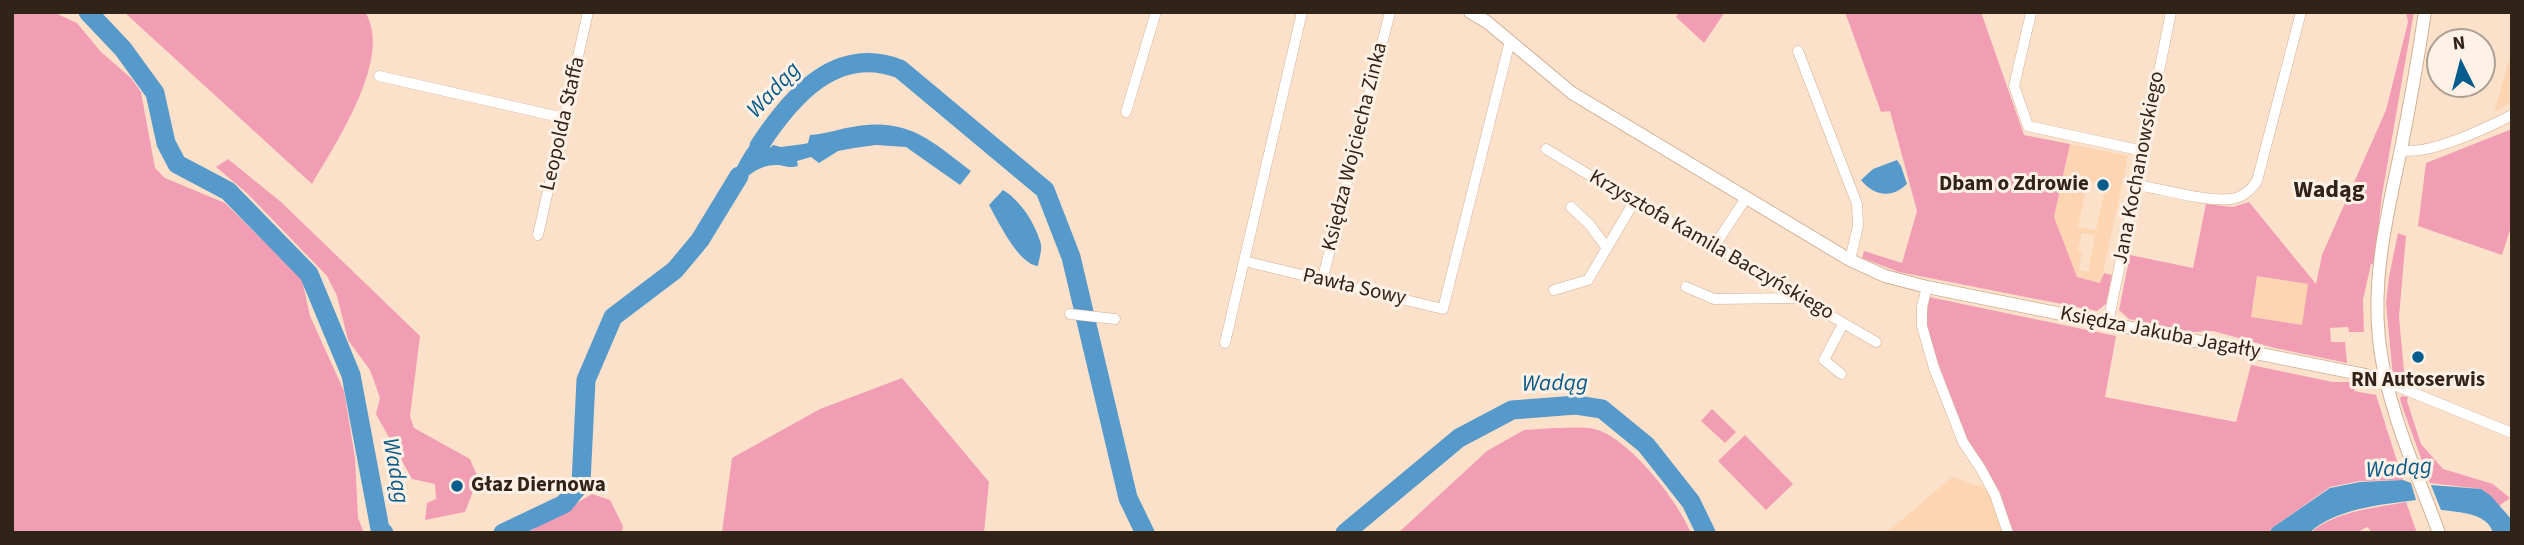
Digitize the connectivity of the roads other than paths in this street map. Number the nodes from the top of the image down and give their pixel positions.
1 (588, 12) edge
2 (1156, 12) edge
3 (1302, 12) edge
4 (1390, 12) edge
5 (1470, 12) edge
6 (2171, 12) edge
7 (2301, 12) edge
8 (2425, 12) edge
9 (2031, 13) edge
10 (1510, 41) junction
11 (1798, 51) dead end
12 (379, 76) dead end
13 (1126, 112) dead end
14 (2512, 115) edge
15 (564, 118) junction
16 (1546, 149) dead end
17 (2401, 150) junction
18 (2143, 151) junction
19 (2137, 185) junction
20 (1746, 198) junction
21 (1634, 202) junction
22 (1572, 207) dead end
23 (538, 235) dead end
24 (1715, 245) junction
25 (1607, 248) junction
26 (1850, 260) junction
27 (1244, 261) junction
28 (1762, 276) junction
29 (1322, 281) junction
30 (1686, 287) dead end
31 (1927, 287) junction
32 (1555, 290) dead end
33 (1799, 298) junction
34 (1756, 299) junction
35 (1070, 314) dead end
36 (1115, 319) dead end
37 (2108, 323) junction
38 (1843, 324) junction
39 (1876, 342) dead end
40 (1225, 343) dead end
41 (1841, 374) dead end
42 (2385, 379) junction
43 (2512, 433) edge
44 (2438, 529) edge
45 (2008, 533) edge

1 - 15 street, Leopolda Staffa
2 - 13 street
3 - 27 street
4 - 29 street, Księdza Wojciecha Zinka
5 - 10 street, Księdza Jakuba Jagałły
6 - 18 street, Jana Kochanowskiego
7 - 19 street
8 - 17 street
9 - 18 street
10 - 20 street, Księdza Jakuba Jagałły
10 - 29 street, Pawła Sowy
11 - 26 street
12 - 15 street
14 - 17 street
15 - 23 street, Leopolda Staffa
16 - 21 street, Krzysztofa Kamila Baczyńskiego
17 - 42 street
18 - 19 street, Jana Kochanowskiego
19 - 37 street, Jana Kochanowskiego
20 - 24 street
20 - 26 street, Księdza Jakuba Jagałły
21 - 24 street, Krzysztofa Kamila Baczyńskiego
21 - 25 street
22 - 25 street
24 - 28 street, Krzysztofa Kamila Baczyńskiego
25 - 32 street
26 - 31 street, Księdza Jakuba Jagałły
27 - 29 street, Pawła Sowy
27 - 40 street
28 - 33 street, Krzysztofa Kamila Baczyńskiego
28 - 34 street
30 - 34 street
31 - 37 street, Księdza Jakuba Jagałły
31 - 45 street
33 - 34 street
33 - 38 street, Krzysztofa Kamila Baczyńskiego
35 - 36 street
37 - 42 street, Księdza Jakuba Jagałły
38 - 39 street, Krzysztofa Kamila Baczyńskiego
38 - 41 street
42 - 43 street
42 - 44 street

